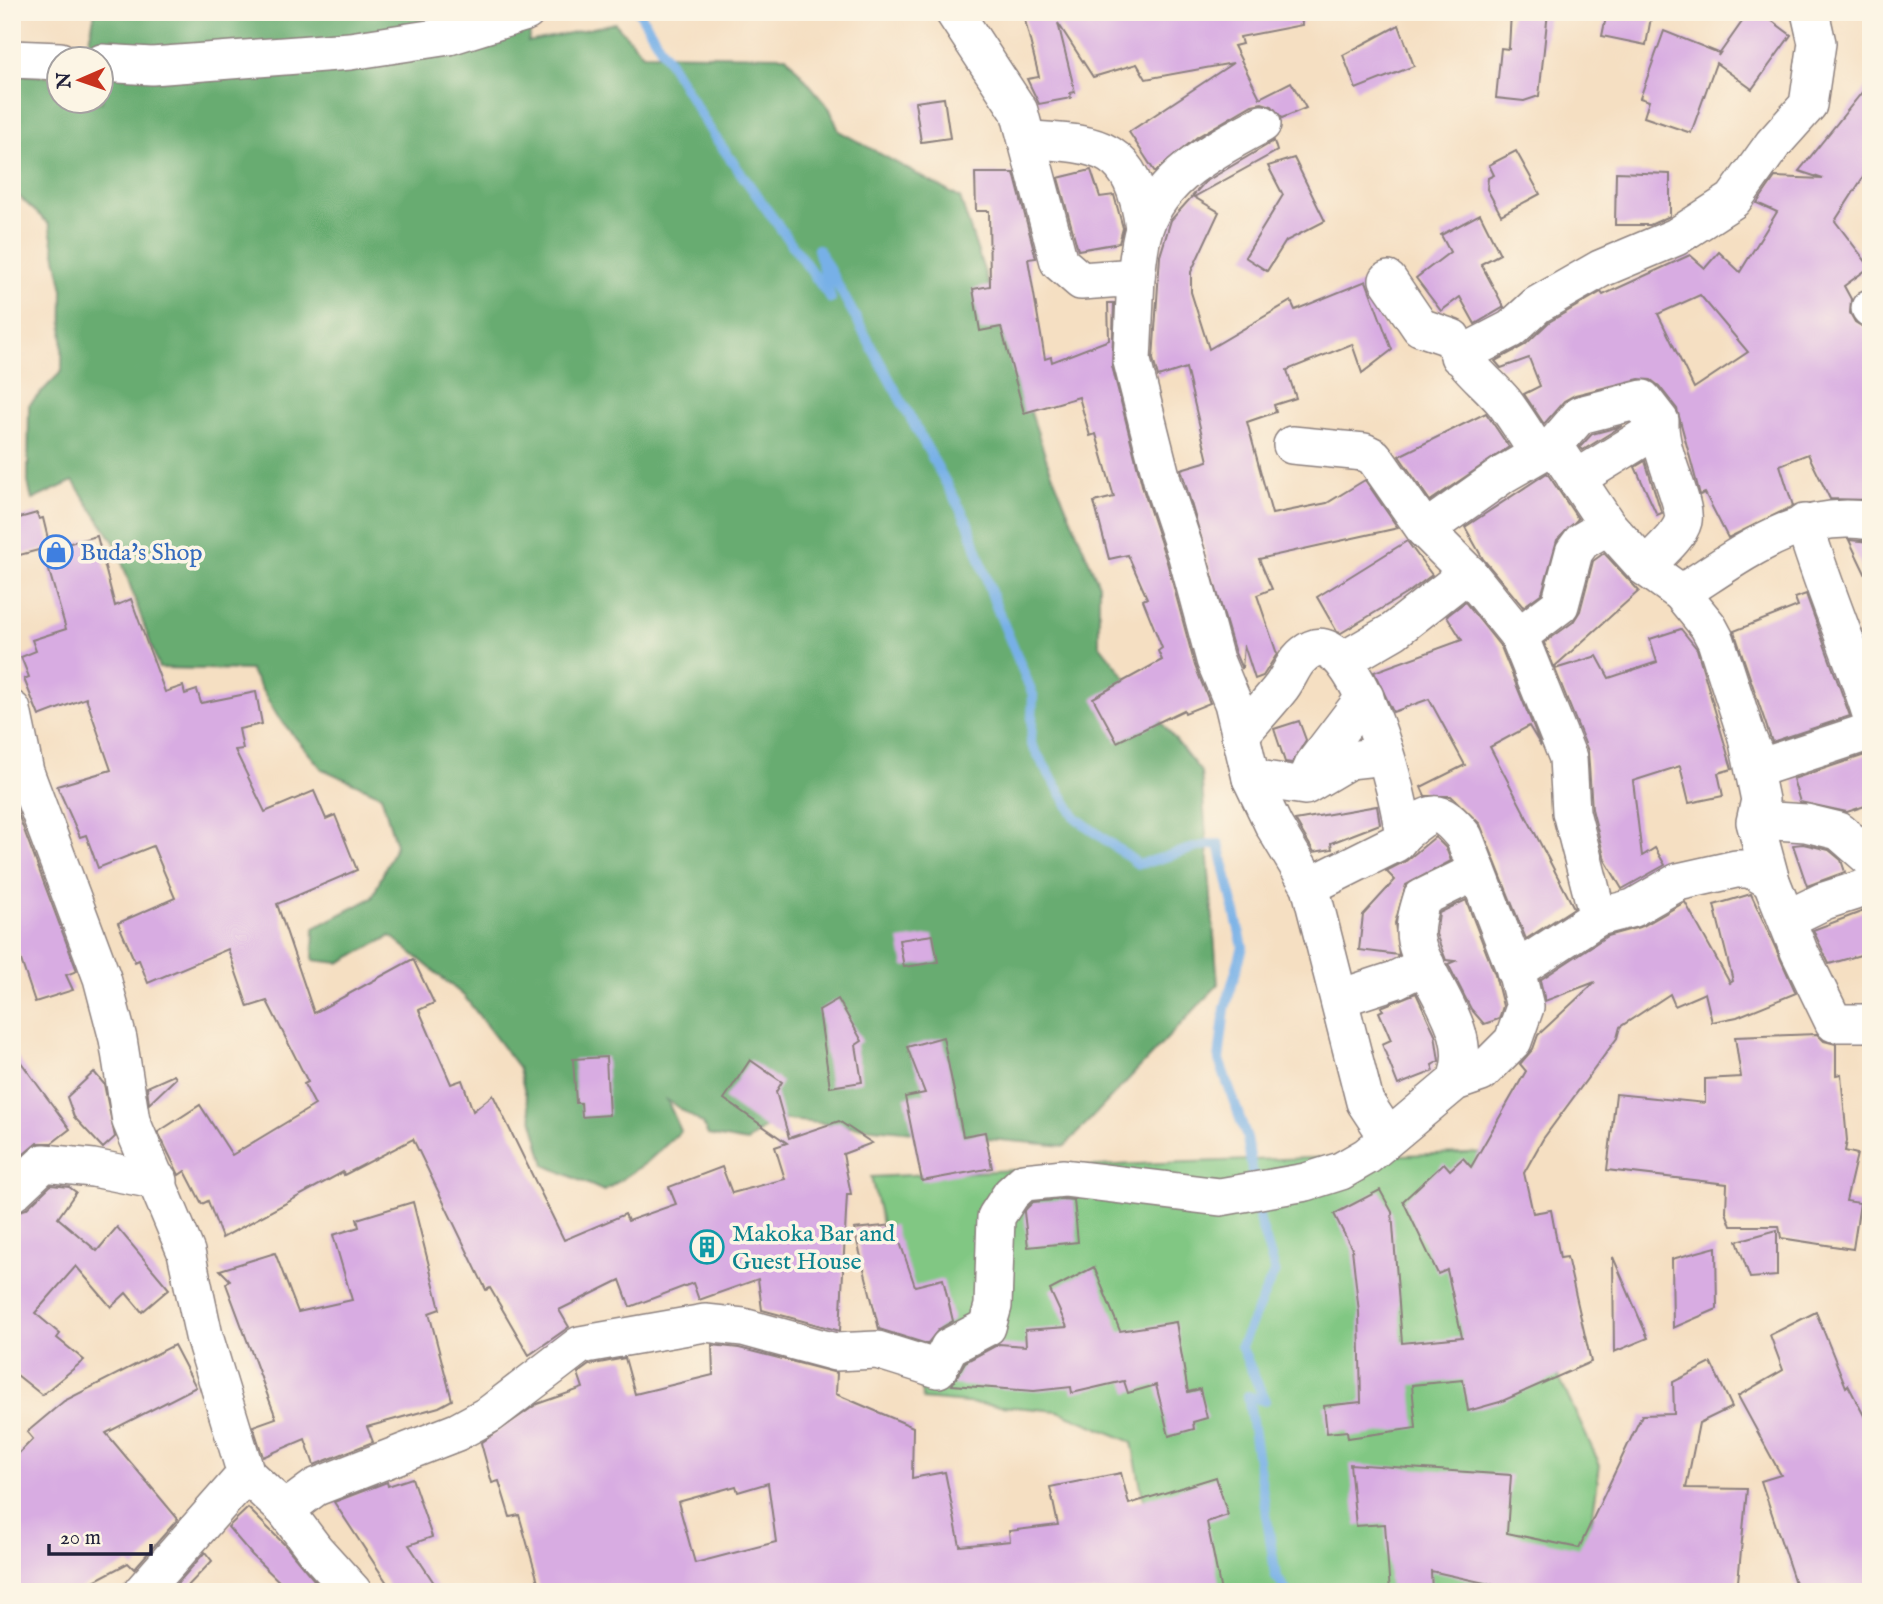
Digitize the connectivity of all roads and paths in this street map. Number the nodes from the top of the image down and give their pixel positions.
1 (526, 12) edge
2 (954, 12) edge
3 (1810, 12) edge
4 (12, 59) edge
5 (46, 60) edge
6 (116, 64) edge
7 (1262, 124) dead end
8 (1028, 140) junction
9 (1144, 228) junction
10 (1136, 277) junction
11 (1388, 280) dead end
12 (1459, 356) junction
13 (1643, 399) junction
14 (1292, 446) dead end
15 (1546, 449) junction
16 (1576, 479) junction
17 (1871, 522) edge
18 (1804, 523) junction
19 (1608, 526) junction
20 (1425, 530) junction
21 (1645, 567) junction
22 (1468, 573) junction
23 (1681, 593) junction
24 (1519, 636) junction
25 (1344, 660) junction
26 (1365, 696) junction
27 (12, 710) edge
28 (1871, 714) edge
29 (1338, 730) junction
30 (1871, 731) edge
31 (1240, 735) junction
32 (1747, 737) junction
33 (1381, 744) junction
34 (1781, 760) junction
35 (1251, 778) junction
36 (1305, 786) junction
37 (1757, 821) junction
38 (1403, 834) junction
39 (1871, 859) edge
40 (1477, 871) junction
41 (1771, 881) junction
42 (1310, 886) junction
43 (1871, 886) edge
44 (1598, 917) junction
45 (1787, 919) junction
46 (1426, 965) junction
47 (1515, 971) junction
48 (1340, 998) junction
49 (1871, 1023) edge
50 (1455, 1082) junction
51 (1388, 1137) junction
52 (159, 1181) junction
53 (12, 1193) edge
54 (246, 1474) junction
55 (285, 1510) junction
56 (144, 1591) edge
57 (353, 1592) edge

1 - 6 street
2 - 8 street
3 - 12 street
4 - 5 street
7 - 9 street
8 - 9 street
8 - 10 street
9 - 10 street
10 - 31 street
11 - 12 street
12 - 15 street
13 - 15 street
13 - 16 street
13 - 21 street
14 - 20 street
15 - 16 street
15 - 20 street
16 - 19 street
17 - 18 street
18 - 23 street
18 - 28 street
19 - 21 street
19 - 24 street
20 - 22 street
21 - 23 street
22 - 24 street
22 - 25 street
23 - 32 street
24 - 44 street
25 - 26 street
25 - 31 street
26 - 29 street
26 - 33 street
27 - 52 street
29 - 33 street
29 - 36 street
30 - 34 street
31 - 35 street
32 - 34 street
32 - 37 street
33 - 36 street
33 - 38 street
34 - 37 street
35 - 36 street
35 - 42 street
37 - 39 street
37 - 41 street
38 - 40 street
38 - 42 street
40 - 46 street
40 - 47 street
41 - 44 street
41 - 45 street
42 - 48 street
43 - 45 street
44 - 47 street
45 - 49 street
46 - 48 street
46 - 50 street
47 - 50 street
48 - 51 street
50 - 51 street
51 - 55 street
52 - 53 street
52 - 54 street
54 - 55 street
54 - 56 street
55 - 57 street

